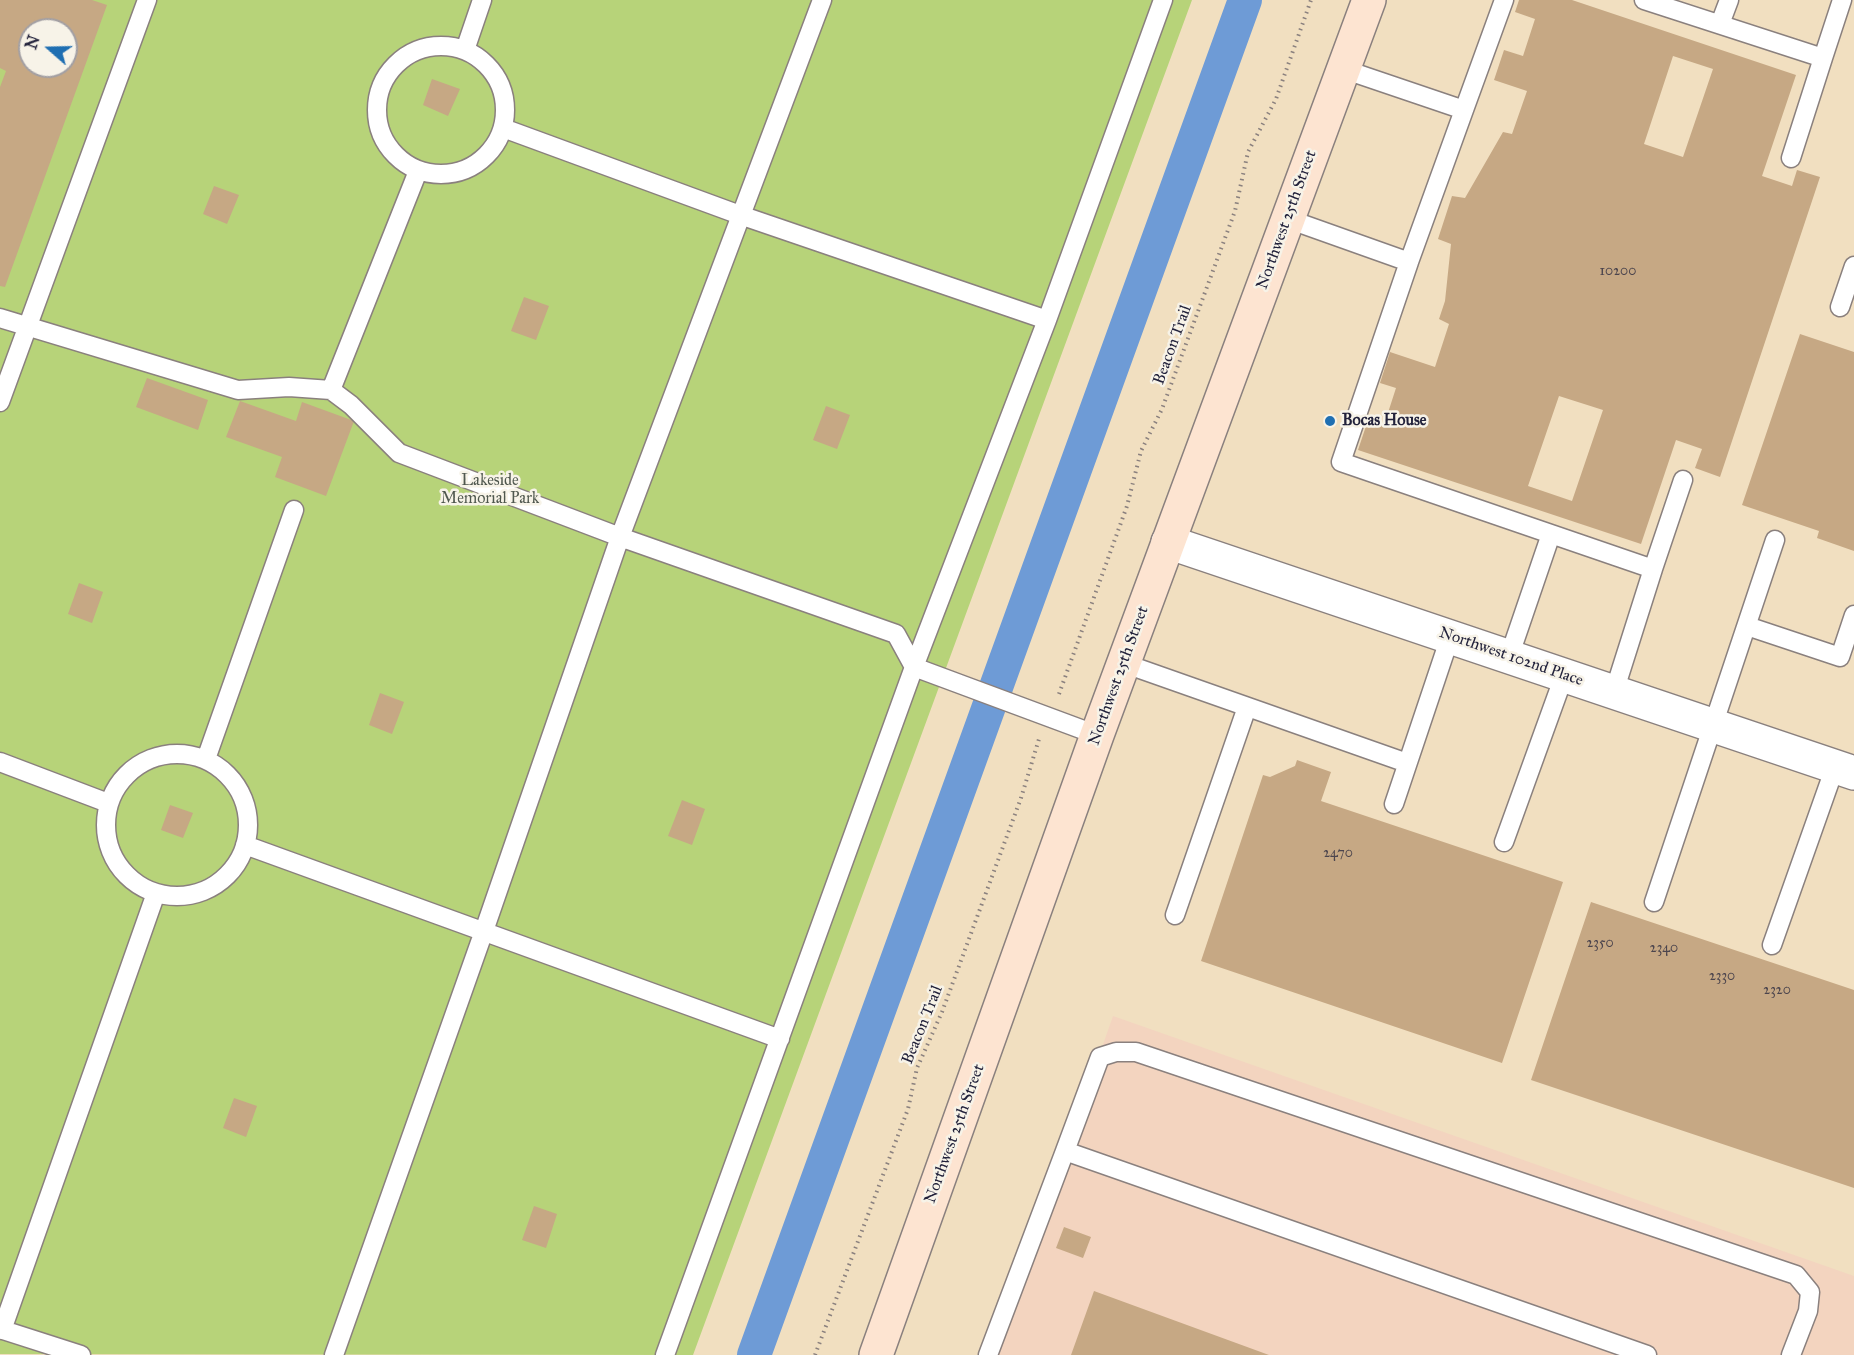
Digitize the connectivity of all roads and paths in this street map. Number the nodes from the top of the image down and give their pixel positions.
1 (147, 0) edge
2 (482, 0) edge
3 (822, 0) edge
4 (1162, 0) edge
5 (1311, 0) edge
6 (1369, 0) edge
7 (1504, 0) edge
8 (1644, 0) edge
9 (1728, 0) edge
10 (1842, 0) edge
11 (1720, 24) junction
12 (465, 50) junction
13 (1823, 58) junction
14 (1343, 69) junction
15 (1464, 110) junction
16 (502, 128) junction
17 (1791, 158) dead end
18 (418, 171) junction
19 (740, 215) junction
20 (1288, 219) junction
21 (1409, 262) junction
22 (1854, 266) edge
23 (1840, 307) dead end
24 (0, 318) edge
25 (1047, 320) junction
26 (28, 328) junction
27 (331, 390) junction
28 (0, 402) edge
29 (1683, 480) dead end
30 (294, 510) dead end
31 (1551, 534) junction
32 (620, 537) junction
33 (1775, 540) dead end
34 (1168, 542) junction
35 (1653, 569) junction
36 (1854, 615) edge
37 (1747, 626) junction
38 (1450, 637) junction
39 (1509, 657) junction
40 (1123, 663) junction
41 (914, 667) junction
42 (1564, 676) junction
43 (1614, 692) junction
44 (1057, 698) dead end
45 (1247, 707) junction
46 (1714, 726) junction
47 (1097, 735) junction
48 (1039, 738) dead end
49 (206, 759) junction
50 (0, 762) edge
51 (1407, 763) junction
52 (1844, 770) edge
53 (108, 803) junction
54 (1394, 804) dead end
55 (1504, 842) dead end
56 (245, 845) junction
57 (156, 893) junction
58 (1654, 902) dead end
59 (1175, 915) dead end
60 (484, 931) junction
61 (1772, 945) dead end
62 (780, 1039) junction
63 (1065, 1151) junction
64 (1, 1329) edge
65 (81, 1355) edge
66 (334, 1355) edge
67 (665, 1355) edge
68 (815, 1355) edge
69 (876, 1355) edge
70 (988, 1355) edge
71 (1647, 1355) edge
72 (1791, 1355) edge

1 - 26 lane
2 - 12 lane
3 - 19 lane
4 - 25 lane
5 - 44 path, Beacon Trail
6 - 14 main road, Northwest 25th Street
7 - 15 lane
8 - 11 lane
9 - 11 lane
10 - 13 lane
11 - 13 lane
12 - 16 lane
12 - 18 lane
13 - 17 lane
14 - 15 lane
14 - 20 main road, Northwest 25th Street
15 - 21 lane
16 - 18 lane
16 - 19 lane
18 - 27 lane
19 - 25 lane
19 - 32 lane
20 - 21 lane
20 - 34 main road, Northwest 25th Street
21 - 31 lane
22 - 23 lane
24 - 26 lane
25 - 41 lane
26 - 27 lane
26 - 28 lane
27 - 32 lane
29 - 35 lane
30 - 49 lane
31 - 35 lane
31 - 39 lane
32 - 41 lane
32 - 60 lane
33 - 37 lane
34 - 38 street, Northwest 102nd Place
34 - 40 main road, Northwest 25th Street
35 - 43 lane
36 - 37 lane
37 - 46 lane
38 - 39 street, Northwest 102nd Place
38 - 51 lane
39 - 42 street, Northwest 102nd Place
40 - 45 lane
40 - 47 main road, Northwest 25th Street
41 - 47 lane
41 - 62 lane
42 - 43 street, Northwest 102nd Place
42 - 55 lane
43 - 46 street, Northwest 102nd Place
45 - 51 lane
45 - 59 lane
46 - 52 street, Northwest 102nd Place
46 - 58 lane
47 - 69 main road, Northwest 25th Street
48 - 68 path, Beacon Trail
49 - 53 lane
49 - 56 lane
50 - 53 lane
51 - 54 lane
52 - 61 lane
53 - 57 lane
56 - 57 lane
56 - 60 lane
57 - 64 lane
60 - 62 lane
60 - 66 lane
62 - 67 lane
63 - 70 lane
63 - 71 lane
63 - 72 lane
64 - 65 lane

